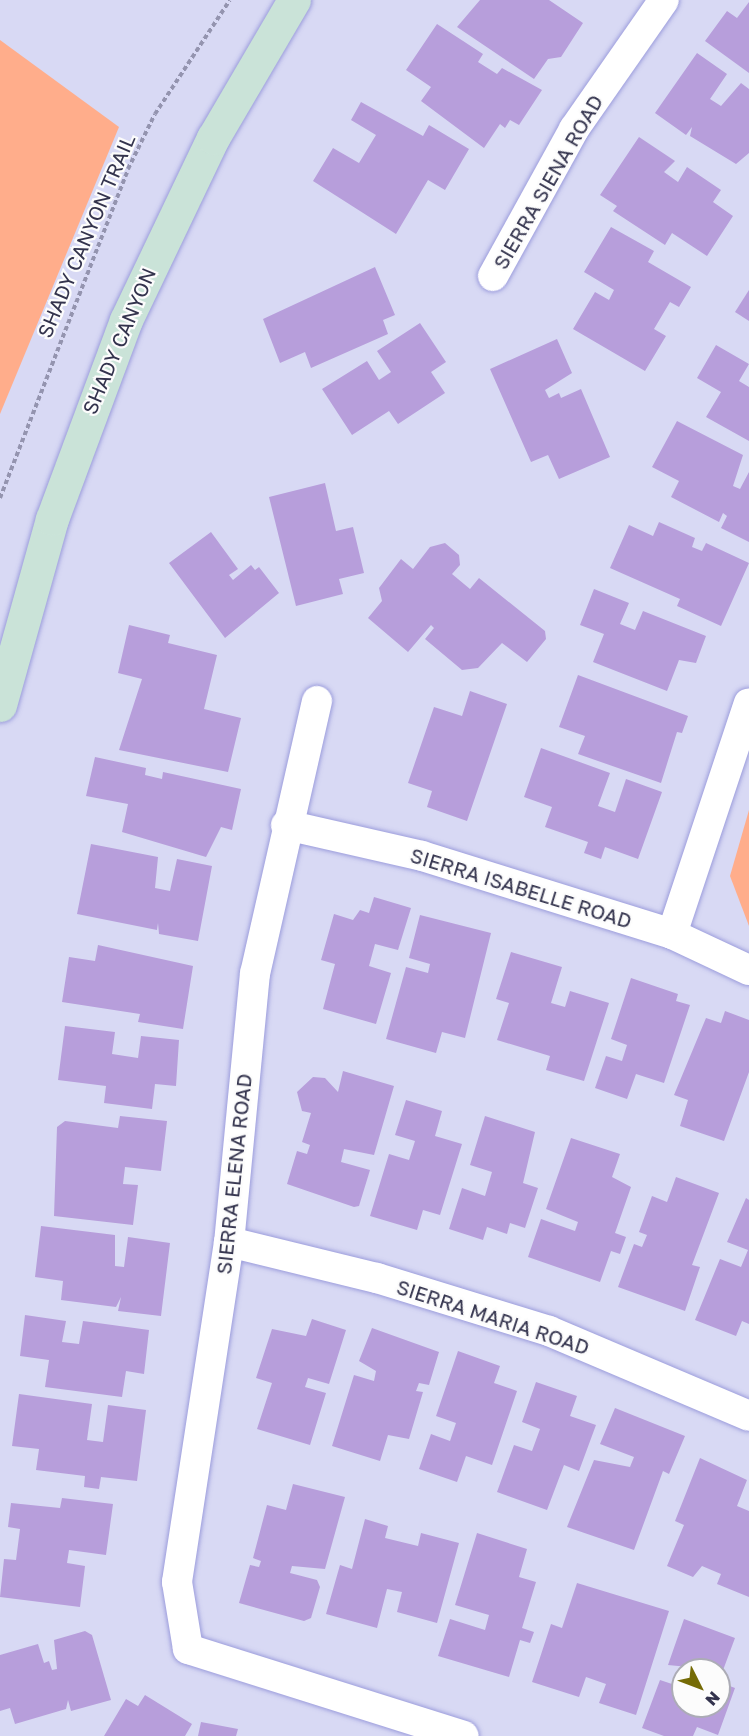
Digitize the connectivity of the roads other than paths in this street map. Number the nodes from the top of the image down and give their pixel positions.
1 (294, 0) edge
2 (664, 0) edge
3 (493, 276) dead end
4 (317, 701) dead end
5 (749, 703) edge
6 (0, 705) edge
7 (286, 825) junction
8 (672, 934) junction
9 (749, 970) edge
10 (229, 1242) junction
11 (749, 1416) edge
12 (464, 1736) edge

1 - 6 main road, SHADY CANYON
2 - 3 street, SIERRA SIENA ROAD
4 - 7 street, SIERRA ELENA ROAD
5 - 8 street
7 - 8 street, SIERRA ISABELLE ROAD
7 - 10 street, SIERRA ELENA ROAD
8 - 9 street, SIERRA ISABELLE ROAD
10 - 11 street, SIERRA MARIA ROAD
10 - 12 street, SIERRA ELENA ROAD

